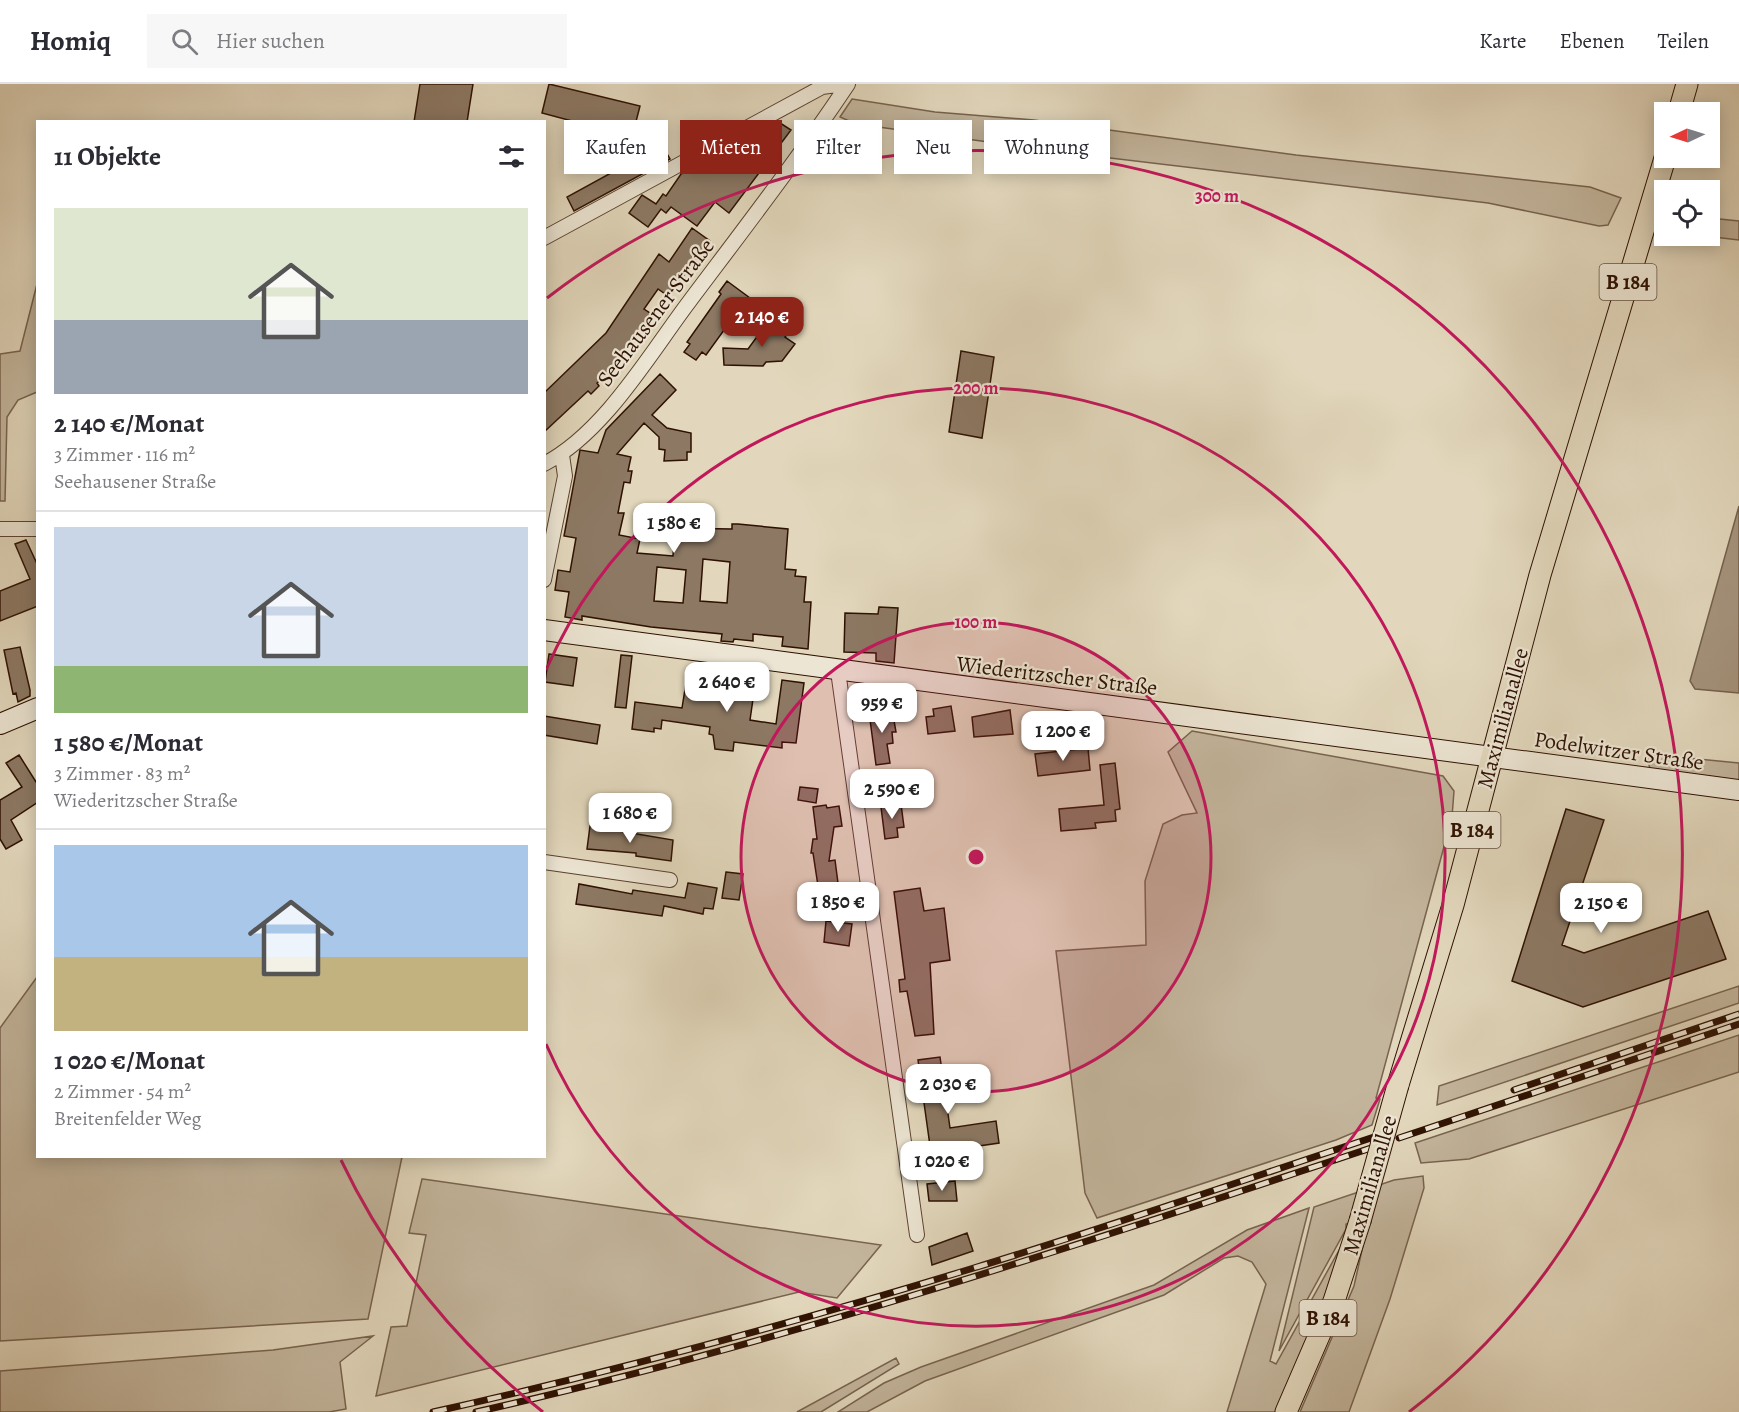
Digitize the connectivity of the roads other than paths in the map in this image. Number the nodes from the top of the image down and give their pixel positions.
1 (846, 84) edge
2 (1687, 84) edge
3 (1682, 102) edge
4 (1662, 168) edge
5 (546, 237) edge
6 (562, 455) junction
7 (546, 463) edge
8 (0, 529) edge
9 (36, 530) edge
10 (546, 570) edge
11 (546, 630) edge
12 (838, 671) junction
13 (36, 709) edge
14 (0, 724) edge
15 (1492, 756) junction
16 (1739, 790) edge
17 (546, 862) edge
18 (670, 880) dead end
19 (917, 1235) dead end
20 (1286, 1412) edge

1 - 5 street
1 - 6 street, Seehausener Straße
2 - 3 main road
4 - 15 main road, Maximilianallee / B 184
6 - 7 street, Seehausener Straße
6 - 10 street
8 - 9 street
11 - 12 street, Wiederitzscher Straße
12 - 15 street, Wiederitzscher Straße
12 - 19 street
13 - 14 street
15 - 16 street, Podelwitzer Straße
15 - 20 main road, Maximilianallee / B 184, bridge
17 - 18 street

